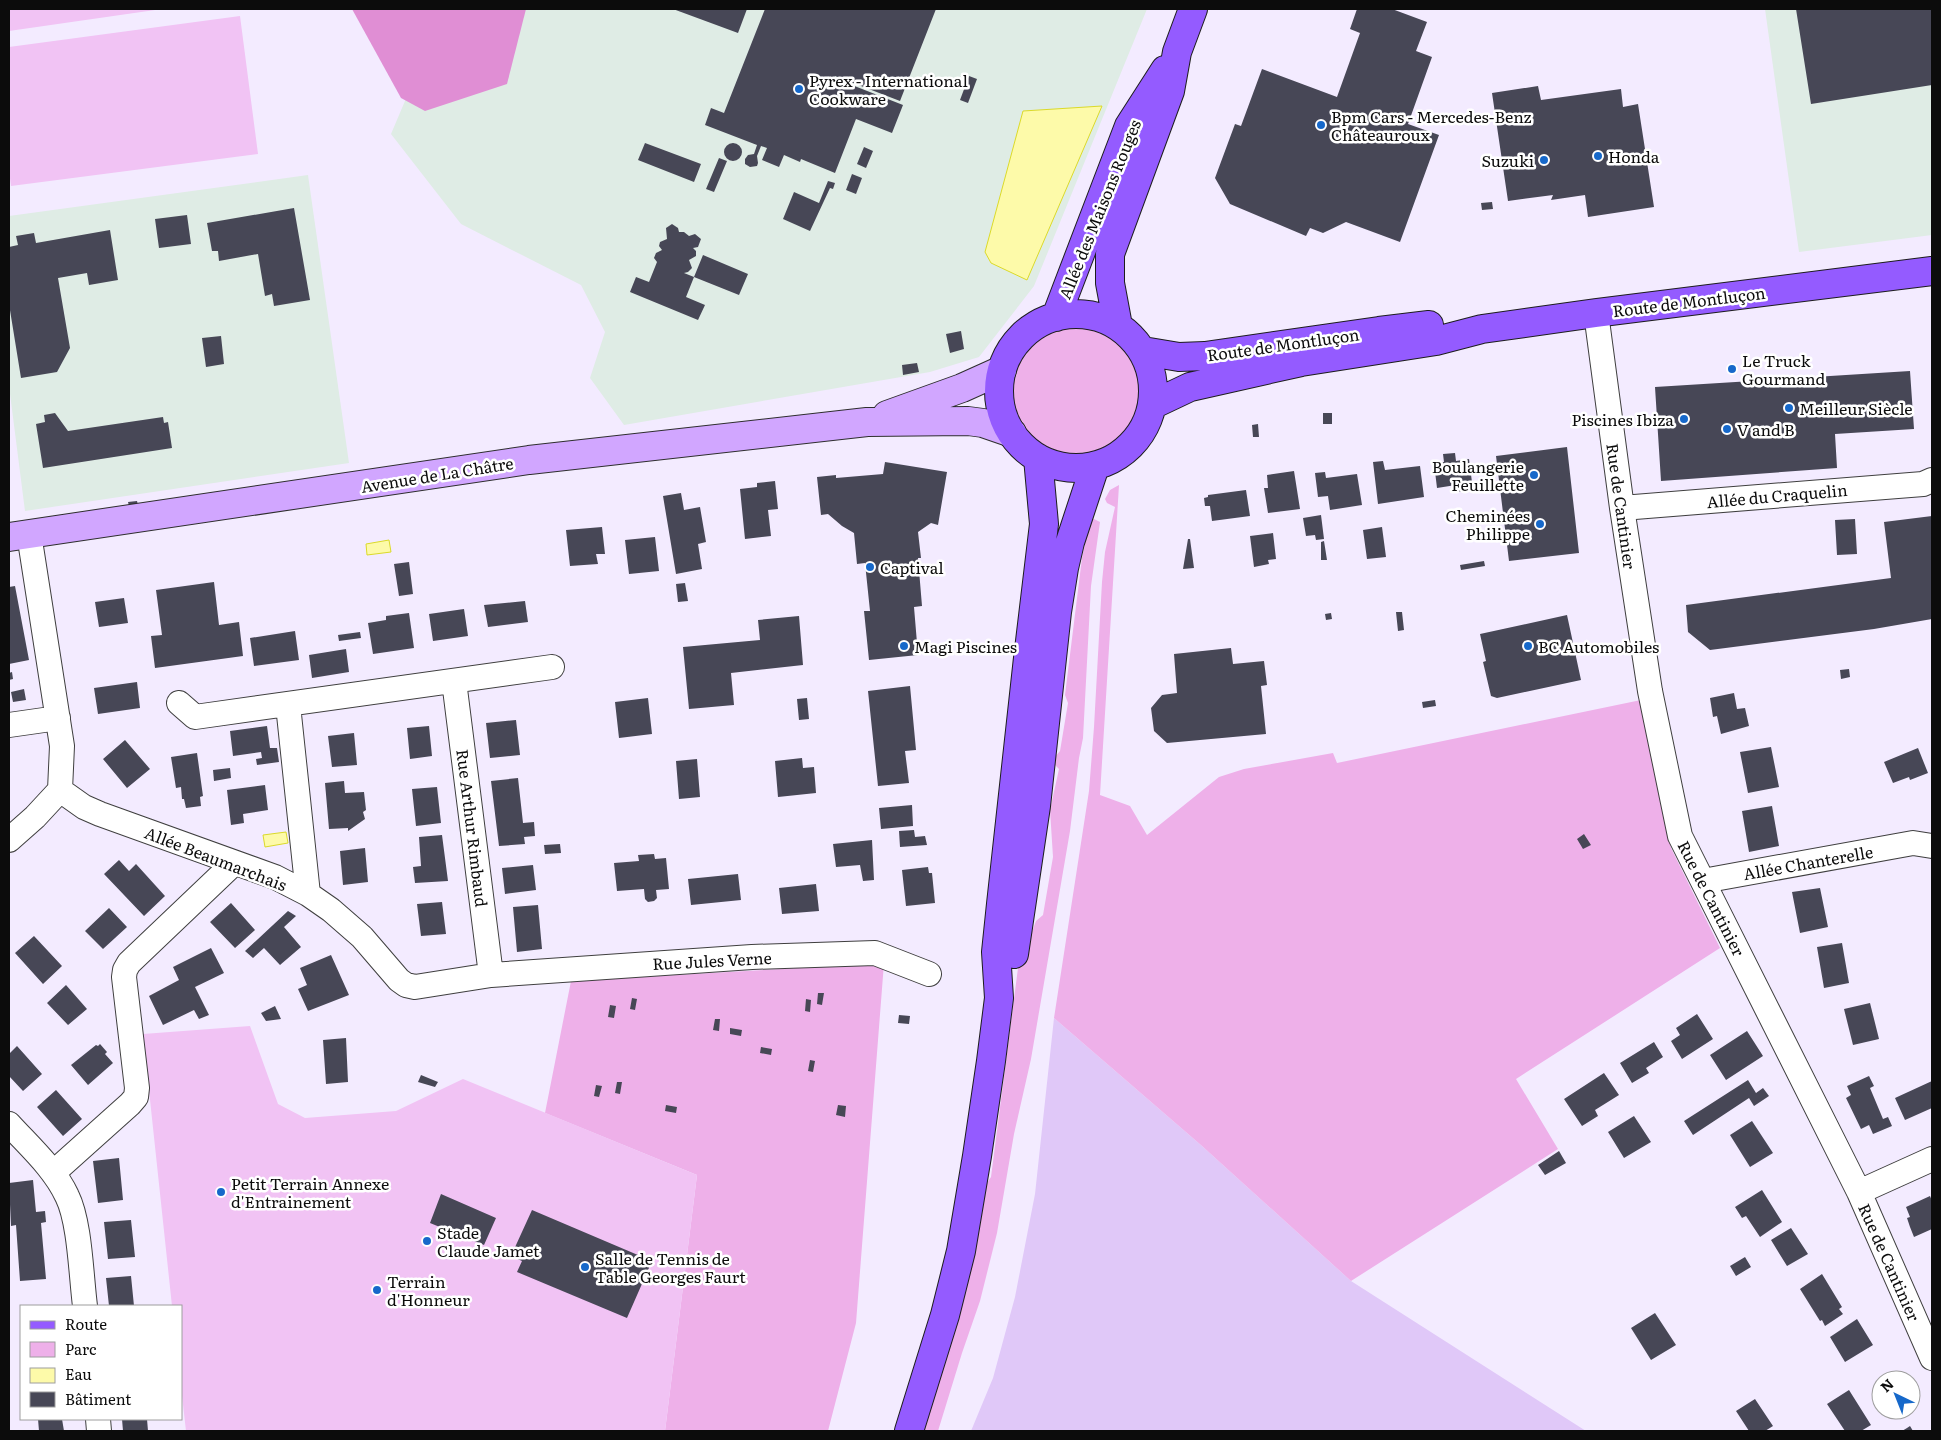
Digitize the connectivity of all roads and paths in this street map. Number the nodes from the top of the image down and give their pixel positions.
1 (1193, 9) edge
2 (1177, 52) junction
3 (1932, 266) edge
4 (1932, 271) edge
5 (1896, 274) junction
6 (1596, 313) junction
7 (1056, 316) junction
8 (1118, 326) junction
9 (1482, 329) junction
10 (1143, 351) junction
11 (1002, 370) junction
12 (1152, 405) junction
13 (867, 422) junction
14 (1012, 433) junction
15 (1038, 458) junction
16 (1095, 466) junction
17 (1932, 480) edge
18 (1622, 508) junction
19 (19, 536) edge
20 (552, 667) dead end
21 (454, 681) junction
22 (180, 703) dead end
23 (288, 705) junction
24 (58, 718) junction
25 (9, 725) edge
26 (60, 790) junction
27 (1932, 828) edge
28 (9, 840) edge
29 (1923, 845) edge
30 (234, 863) junction
31 (1703, 881) junction
32 (308, 894) junction
33 (929, 974) dead end
34 (491, 975) junction
35 (999, 998) junction
36 (9, 1124) edge
37 (1932, 1159) edge
38 (53, 1173) junction
39 (1859, 1192) junction
40 (84, 1305) edge
41 (1932, 1358) edge
42 (909, 1431) edge

1 - 2 main road, Allée des Maisons Rouges
2 - 7 main road, Allée des Maisons Rouges
2 - 8 main road, Allée des Maisons Rouges
3 - 5 main road, Route de Montluçon
4 - 5 main road, Route de Montluçon
5 - 6 main road, Route de Montluçon
6 - 9 main road, Route de Montluçon
6 - 18 street, Rue de Cantinier
7 - 8 main road
7 - 11 main road
8 - 10 main road
9 - 10 main road, Route de Montluçon
9 - 12 main road, Route de Montluçon
10 - 12 main road
11 - 13 main road, Avenue de La Châtre
11 - 14 main road
12 - 16 main road
13 - 14 main road, Avenue de La Châtre
13 - 19 main road, Avenue de La Châtre
14 - 15 main road
15 - 16 main road
15 - 35 main road
16 - 35 main road
17 - 18 street, Allée du Craquelin
18 - 31 street, Rue de Cantinier
19 - 24 street
20 - 21 street
21 - 23 street
21 - 34 street, Rue Arthur Rimbaud
22 - 23 street
23 - 32 street
24 - 25 street
24 - 26 street
26 - 28 street
26 - 30 street, Allée Beaumarchais
27 - 29 street, Allée Chanterelle
29 - 31 street, Allée Chanterelle
30 - 32 street, Allée Beaumarchais
30 - 38 street
31 - 39 street, Rue de Cantinier
32 - 34 street, Allée Beaumarchais
33 - 34 street, Rue Jules Verne
35 - 42 main road
36 - 38 street
37 - 39 street
38 - 40 street
39 - 41 street, Rue de Cantinier

